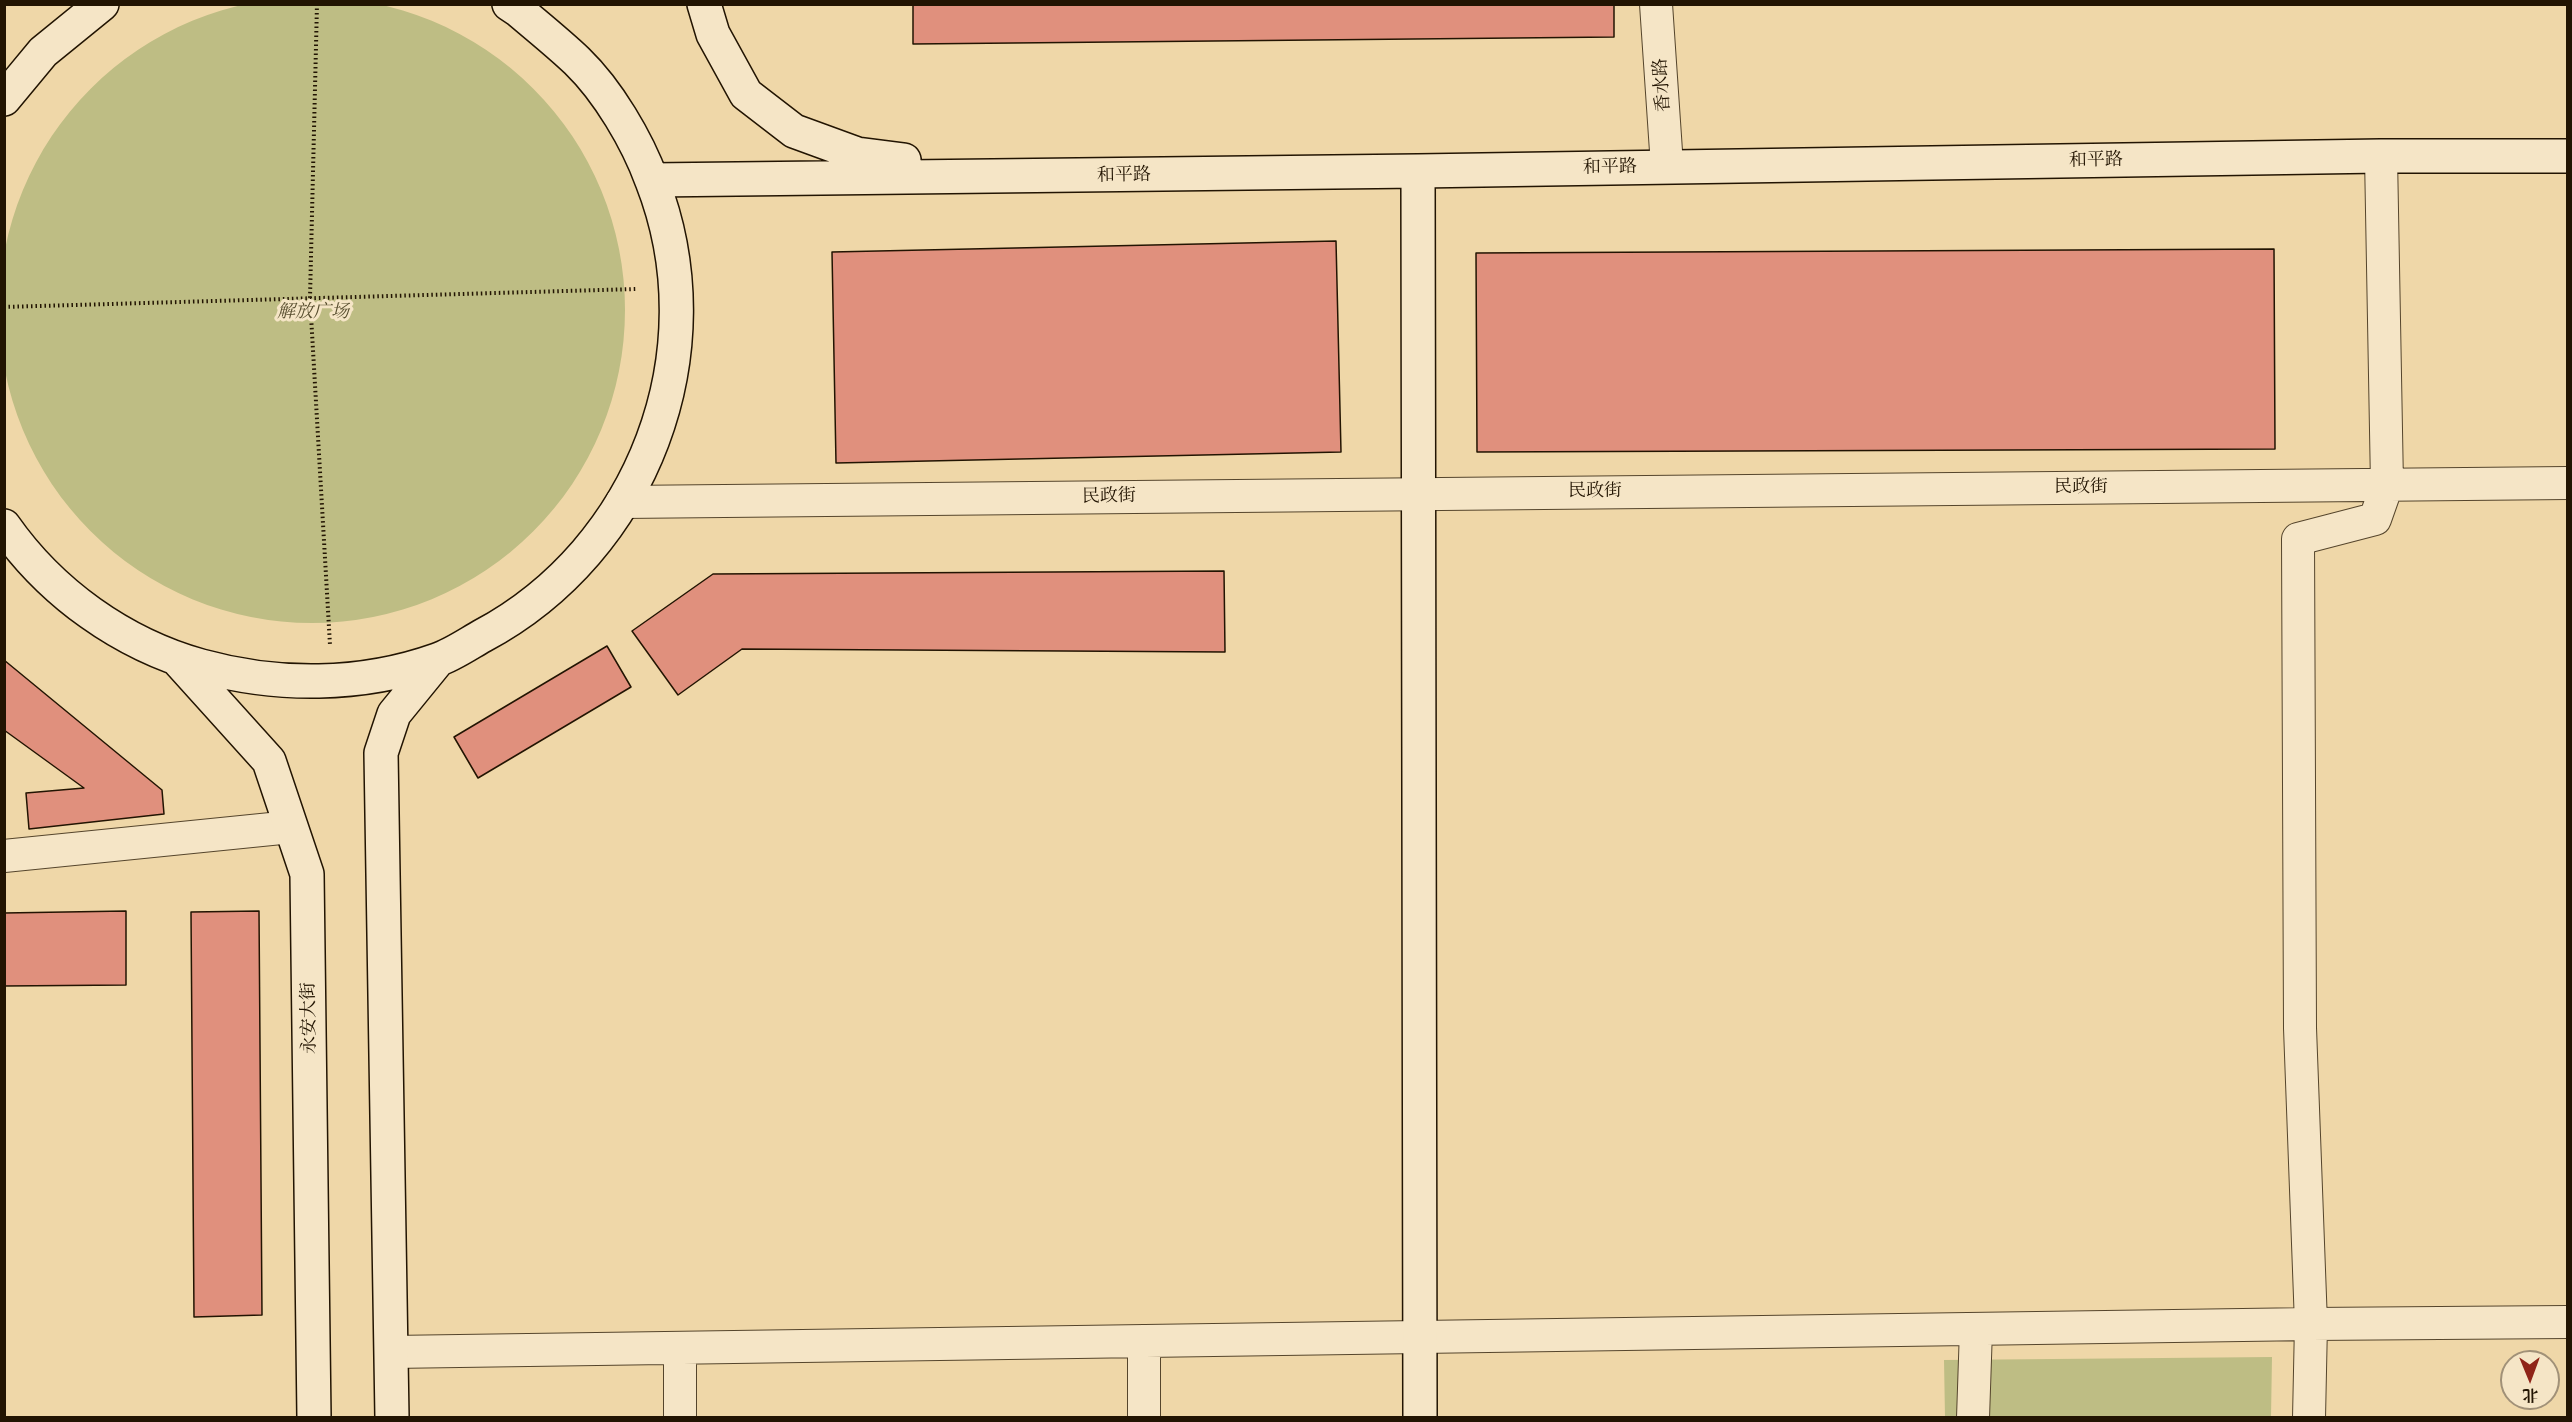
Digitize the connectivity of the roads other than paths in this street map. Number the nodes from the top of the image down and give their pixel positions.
1 (102, 4) edge
2 (509, 4) edge
3 (704, 4) edge
4 (1656, 4) edge
5 (4, 99) edge
6 (2381, 156) junction
7 (2568, 156) edge
8 (1667, 166) junction
9 (1418, 171) junction
10 (1022, 176) junction
11 (652, 180) junction
12 (2568, 483) edge
13 (2387, 484) junction
14 (1418, 493) junction
15 (622, 502) junction
16 (4, 526) edge
17 (177, 659) junction
18 (438, 660) junction
19 (291, 827) junction
20 (4, 856) edge
21 (2568, 1322) edge
22 (2311, 1324) junction
23 (1976, 1329) junction
24 (1420, 1337) junction
25 (1144, 1341) junction
26 (680, 1348) junction
27 (391, 1352) junction
28 (314, 1418) edge
29 (392, 1418) edge
30 (680, 1418) edge
31 (1144, 1418) edge
32 (1420, 1418) edge
33 (1972, 1418) edge
34 (2309, 1418) edge

1 - 5 main road
2 - 11 main road
3 - 10 main road
4 - 8 street, 香水路
6 - 7 main road, 和平路
6 - 8 main road, 和平路
6 - 13 street
8 - 9 main road, 和平路
9 - 10 main road, 和平路
9 - 14 main road
10 - 11 main road, 和平路
11 - 15 main road
12 - 13 street, 民政街
13 - 14 street, 民政街
13 - 22 street
14 - 15 street, 民政街
14 - 24 main road
15 - 18 main road
16 - 17 main road
17 - 18 main road
17 - 19 main road, 永安大街
18 - 27 main road
19 - 20 street
19 - 28 main road, 永安大街
21 - 22 street
22 - 23 street
22 - 34 street
23 - 24 street
23 - 33 street
24 - 25 street
24 - 32 main road
25 - 26 street
25 - 31 street
26 - 27 street
26 - 30 street
27 - 29 main road

